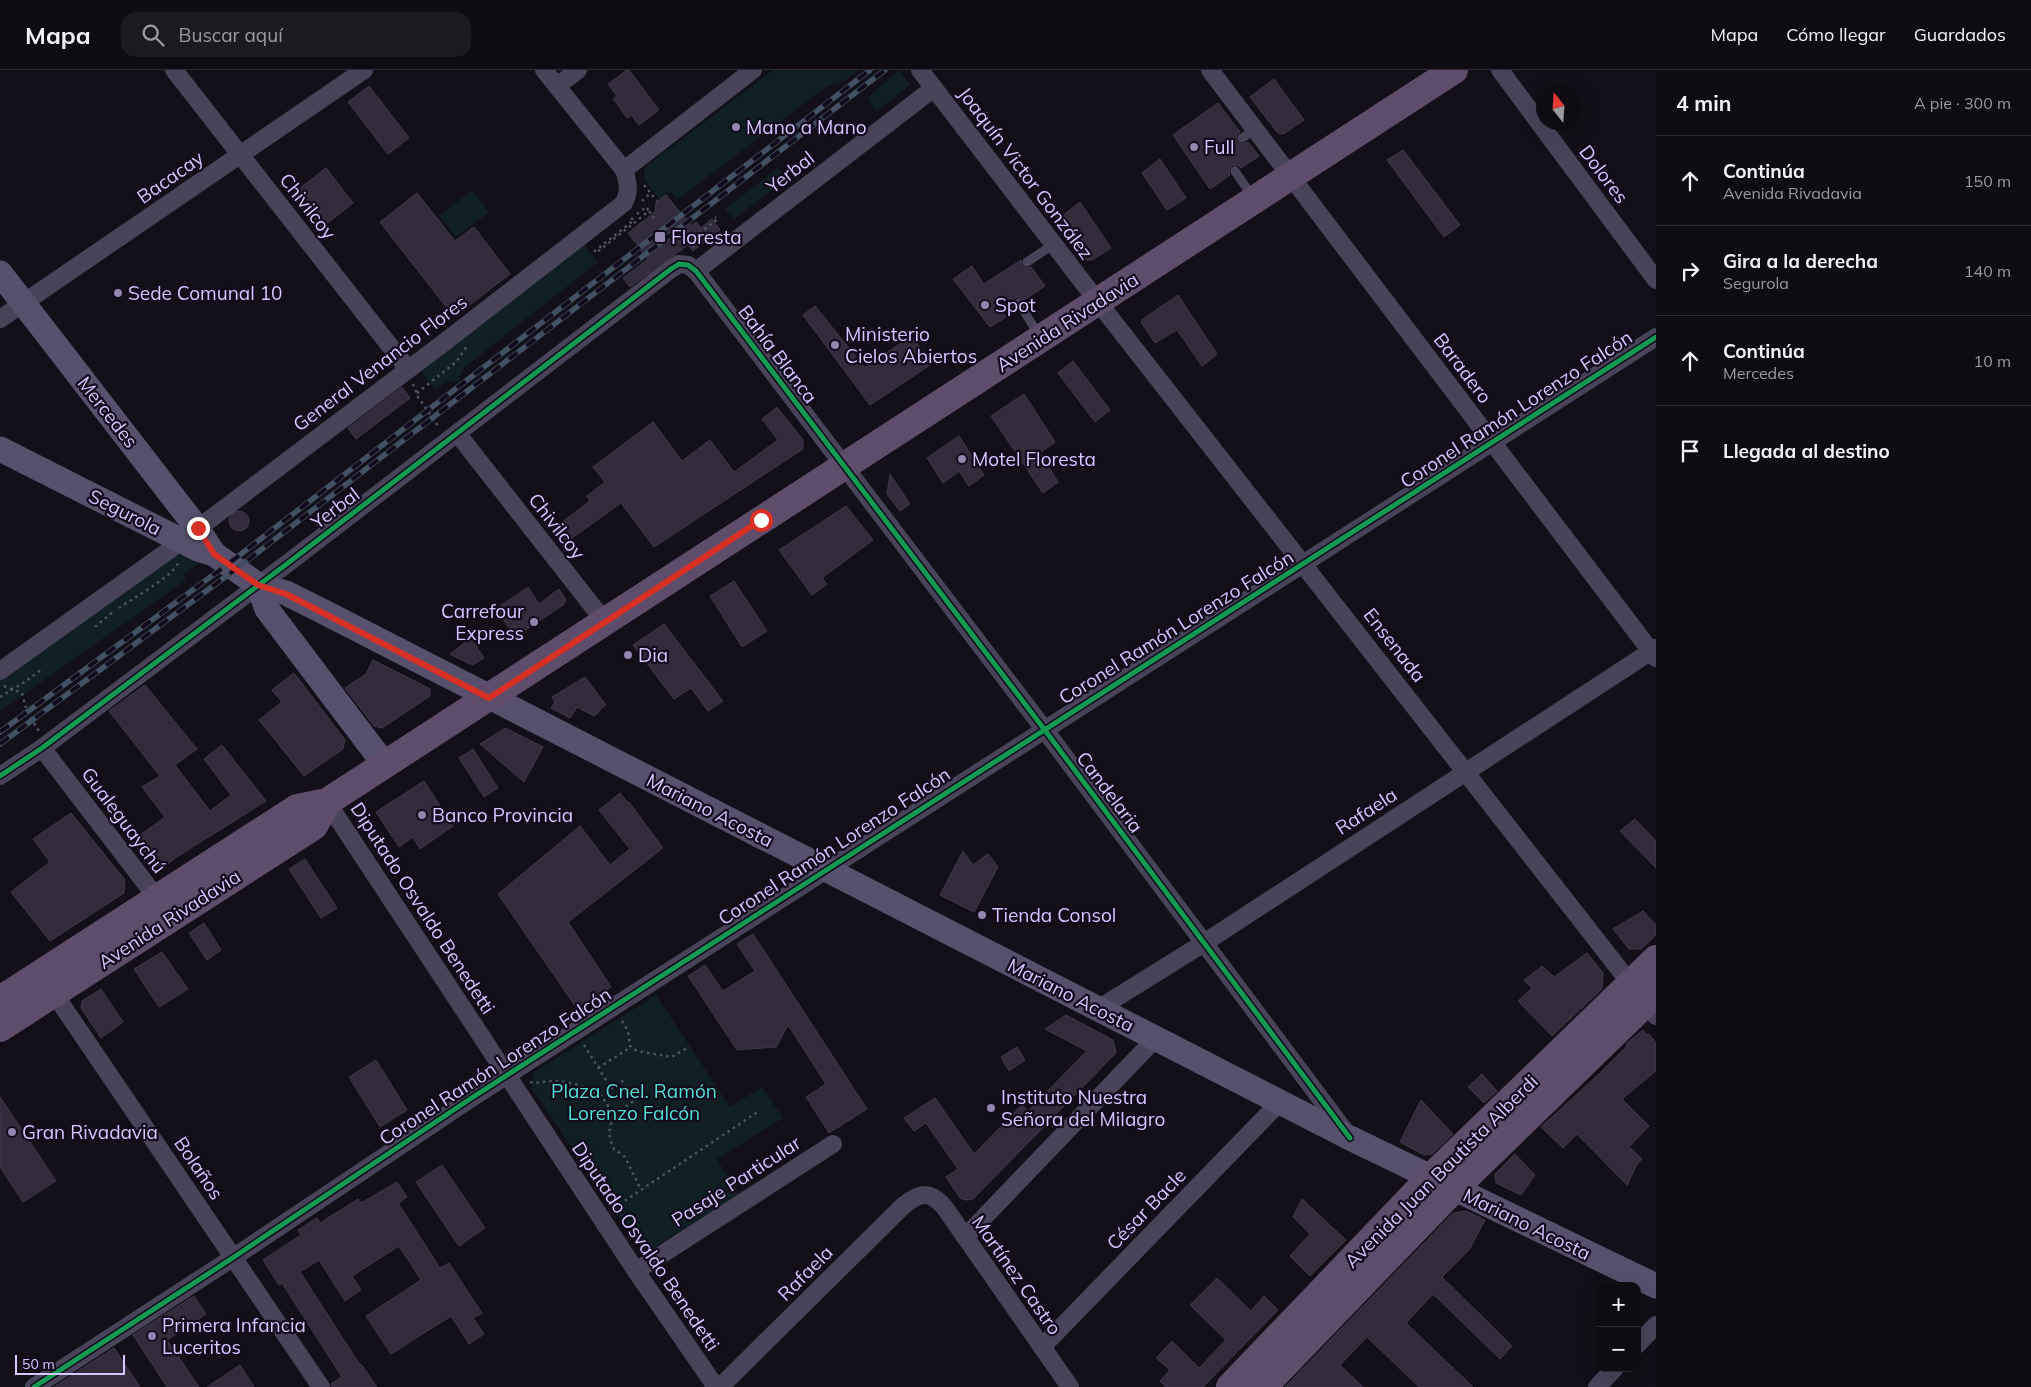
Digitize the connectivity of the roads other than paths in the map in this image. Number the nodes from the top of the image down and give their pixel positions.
1 (174, 70) edge
2 (364, 70) edge
3 (544, 70) edge
4 (578, 70) edge
5 (753, 70) edge
6 (1210, 70) edge
7 (1454, 70) edge
8 (1500, 70) edge
9 (927, 76) edge
10 (557, 86) junction
11 (240, 154) junction
12 (624, 170) junction
13 (1235, 171) dead end
14 (1290, 176) junction
15 (1254, 200) junction
16 (1054, 244) junction
17 (1027, 262) dead end
18 (691, 268) junction
19 (0, 273) edge
20 (1656, 280) edge
21 (1098, 302) junction
22 (24, 303) junction
23 (1019, 303) dead end
24 (0, 319) edge
25 (1656, 337) edge
26 (1042, 338) junction
27 (408, 369) junction
28 (452, 437) junction
29 (1493, 442) junction
30 (0, 448) edge
31 (844, 466) junction
32 (171, 493) junction
33 (144, 521) junction
34 (190, 534) junction
35 (1304, 564) junction
36 (258, 585) junction
37 (322, 611) junction
38 (605, 622) junction
39 (290, 641) junction
40 (1654, 652) edge
41 (0, 671) edge
42 (489, 698) junction
43 (1044, 729) junction
44 (47, 744) junction
45 (385, 765) junction
46 (1466, 771) junction
47 (0, 776) edge
48 (327, 802) junction
49 (825, 869) junction
50 (164, 908) junction
51 (1204, 943) junction
52 (1656, 959) edge
53 (48, 984) junction
54 (1643, 997) edge
55 (0, 1000) edge
56 (1098, 1009) junction
57 (0, 1028) edge
58 (1156, 1038) junction
59 (507, 1076) junction
60 (1281, 1102) junction
61 (1350, 1138) junction
62 (833, 1144) dead end
63 (1443, 1184) junction
64 (924, 1194) joint
65 (965, 1237) junction
66 (234, 1257) junction
67 (636, 1271) junction
68 (1656, 1286) edge
69 (1656, 1325) edge
70 (1641, 1341) edge
71 (1042, 1347) junction
72 (1611, 1372) edge
73 (34, 1387) edge
74 (321, 1387) edge
75 (718, 1387) edge
76 (1070, 1387) edge
77 (1230, 1387) edge
78 (1262, 1387) edge
79 (1597, 1387) edge

1 - 11 street, Chivilcoy
2 - 11 street, Bacacay
3 - 10 street
4 - 10 street
5 - 12 street
6 - 14 street, Baradero
7 - 14 main road, Avenida Rivadavia
8 - 20 street, Dolores
9 - 16 street, Joaquín Victor González
9 - 18 street, Yerbal
10 - 12 street
11 - 22 street, Bacacay
11 - 27 street, Chivilcoy
12 - 27 street, General Venancio Flores
13 - 15 lane
14 - 15 main road, Avenida Rivadavia
14 - 29 street, Baradero
15 - 21 main road, Avenida Rivadavia
16 - 17 lane
16 - 21 street, Joaquín Victor González
18 - 28 street, Yerbal
18 - 31 street, Bahía Blanca
19 - 22 street, Mercedes
21 - 26 main road, Avenida Rivadavia
21 - 35 street, Ensenada
22 - 24 street, Bacacay
22 - 32 street, Mercedes
23 - 26 lane
25 - 29 street, Coronel Ramón Lorenzo Falcón
26 - 31 main road, Avenida Rivadavia
27 - 34 street, General Venancio Flores
28 - 36 street, Yerbal
28 - 38 street, Chivilcoy
29 - 35 street, Coronel Ramón Lorenzo Falcón
29 - 40 street, Baradero
30 - 33 street, Segurola
31 - 38 main road, Avenida Rivadavia
31 - 43 street, Candelaria
32 - 33 street
32 - 34 street, Mercedes
33 - 34 street, Segurola
34 - 36 street, Mercedes
34 - 41 street, General Venancio Flores
35 - 43 street, Coronel Ramón Lorenzo Falcón
35 - 46 street, Ensenada
36 - 37 street
36 - 39 street
36 - 44 street, Yerbal
37 - 39 street
37 - 42 street
38 - 42 main road, Avenida Rivadavia
39 - 45 street
40 - 46 street, Rafaela
42 - 45 main road, Avenida Rivadavia
42 - 49 street, Mariano Acosta
43 - 49 street, Coronel Ramón Lorenzo Falcón
43 - 51 street, Candelaria
44 - 47 street, Yerbal
44 - 50 street, Gualeguaychú
45 - 48 main road, Avenida Rivadavia
46 - 51 street, Rafaela
46 - 54 street, Ensenada
48 - 50 main road, Avenida Rivadavia
48 - 59 street, Diputado Osvaldo Benedetti
49 - 56 street, Mariano Acosta
49 - 59 street, Coronel Ramón Lorenzo Falcón
50 - 53 main road, Avenida Rivadavia
51 - 56 street, Rafaela
51 - 61 street, Candelaria
52 - 54 main road, Avenida Juan Bautista Alberdi
53 - 55 main road, Avenida Rivadavia
53 - 57 main road, Avenida Rivadavia
53 - 66 street, Bolaños
54 - 63 main road, Avenida Juan Bautista Alberdi
56 - 58 street, Mariano Acosta
58 - 60 street, Mariano Acosta
58 - 65 street
59 - 66 street, Coronel Ramón Lorenzo Falcón
59 - 67 street, Diputado Osvaldo Benedetti
60 - 61 street, Mariano Acosta
60 - 71 street, César Bacle
61 - 63 street, Mariano Acosta
62 - 67 street, Pasaje Particular
63 - 68 street, Mariano Acosta
63 - 77 main road, Avenida Juan Bautista Alberdi
63 - 78 main road, Avenida Juan Bautista Alberdi
64 - 65 street, Martínez Castro
64 - 75 street, Rafaela
65 - 71 street, Martínez Castro
66 - 73 street, Coronel Ramón Lorenzo Falcón
66 - 74 street, Bolaños
67 - 75 street, Diputado Osvaldo Benedetti
69 - 70 street
71 - 76 street, Martínez Castro
72 - 79 street

